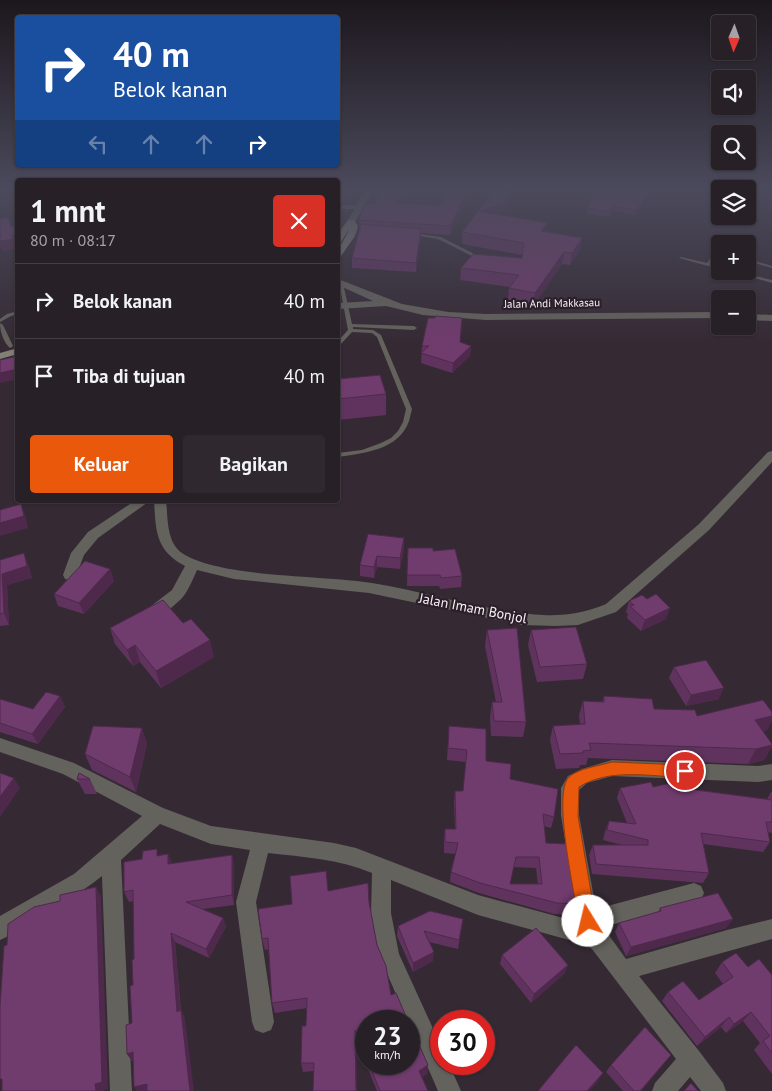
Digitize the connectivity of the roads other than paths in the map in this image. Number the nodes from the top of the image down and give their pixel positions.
1 (445, 241) edge
2 (681, 258) dead end
3 (485, 261) edge
4 (711, 261) edge
5 (756, 262) edge
6 (772, 266) edge
7 (757, 277) dead end
8 (772, 282) edge
9 (340, 283) edge
10 (340, 290) edge
11 (386, 303) junction
12 (342, 305) edge
13 (15, 313) edge
14 (711, 315) edge
15 (756, 317) edge
16 (772, 318) edge
17 (0, 323) edge
18 (351, 327) junction
19 (414, 328) dead end
20 (340, 341) edge
21 (11, 347) edge
22 (0, 356) edge
23 (340, 455) edge
24 (772, 455) edge
25 (140, 503) edge
26 (160, 503) edge
27 (193, 565) junction
28 (70, 575) edge
29 (139, 623) edge
30 (0, 745) edge
31 (772, 772) edge
32 (157, 814) junction
33 (261, 843) junction
34 (111, 857) junction
35 (382, 869) junction
36 (694, 893) dead end
37 (588, 921) junction
38 (0, 930) edge
39 (772, 930) edge
40 (599, 942) junction
41 (622, 971) junction
42 (263, 1022) dead end
43 (690, 1059) junction
44 (121, 1091) edge
45 (450, 1091) edge
46 (663, 1091) edge
47 (715, 1091) edge

1 - 3 lane
2 - 4 lane
5 - 6 lane
7 - 8 lane
9 - 11 street
10 - 12 lane
11 - 12 street
11 - 14 street, Jalan Andi Makkasau
12 - 18 lane
13 - 17 lane
15 - 16 street
17 - 21 lane
18 - 19 lane
18 - 20 lane
18 - 23 lane
21 - 22 main road
24 - 27 street, Jalan Imam Bonjol
25 - 28 street
26 - 27 street, Jalan Imam Bonjol
27 - 29 street
30 - 32 street
31 - 37 street
32 - 33 street
32 - 34 street
33 - 35 street
33 - 42 street
34 - 38 street
34 - 44 street
35 - 40 street
35 - 45 street
36 - 37 street
37 - 40 street
39 - 41 street
40 - 41 street
41 - 43 street
43 - 46 street
43 - 47 street

